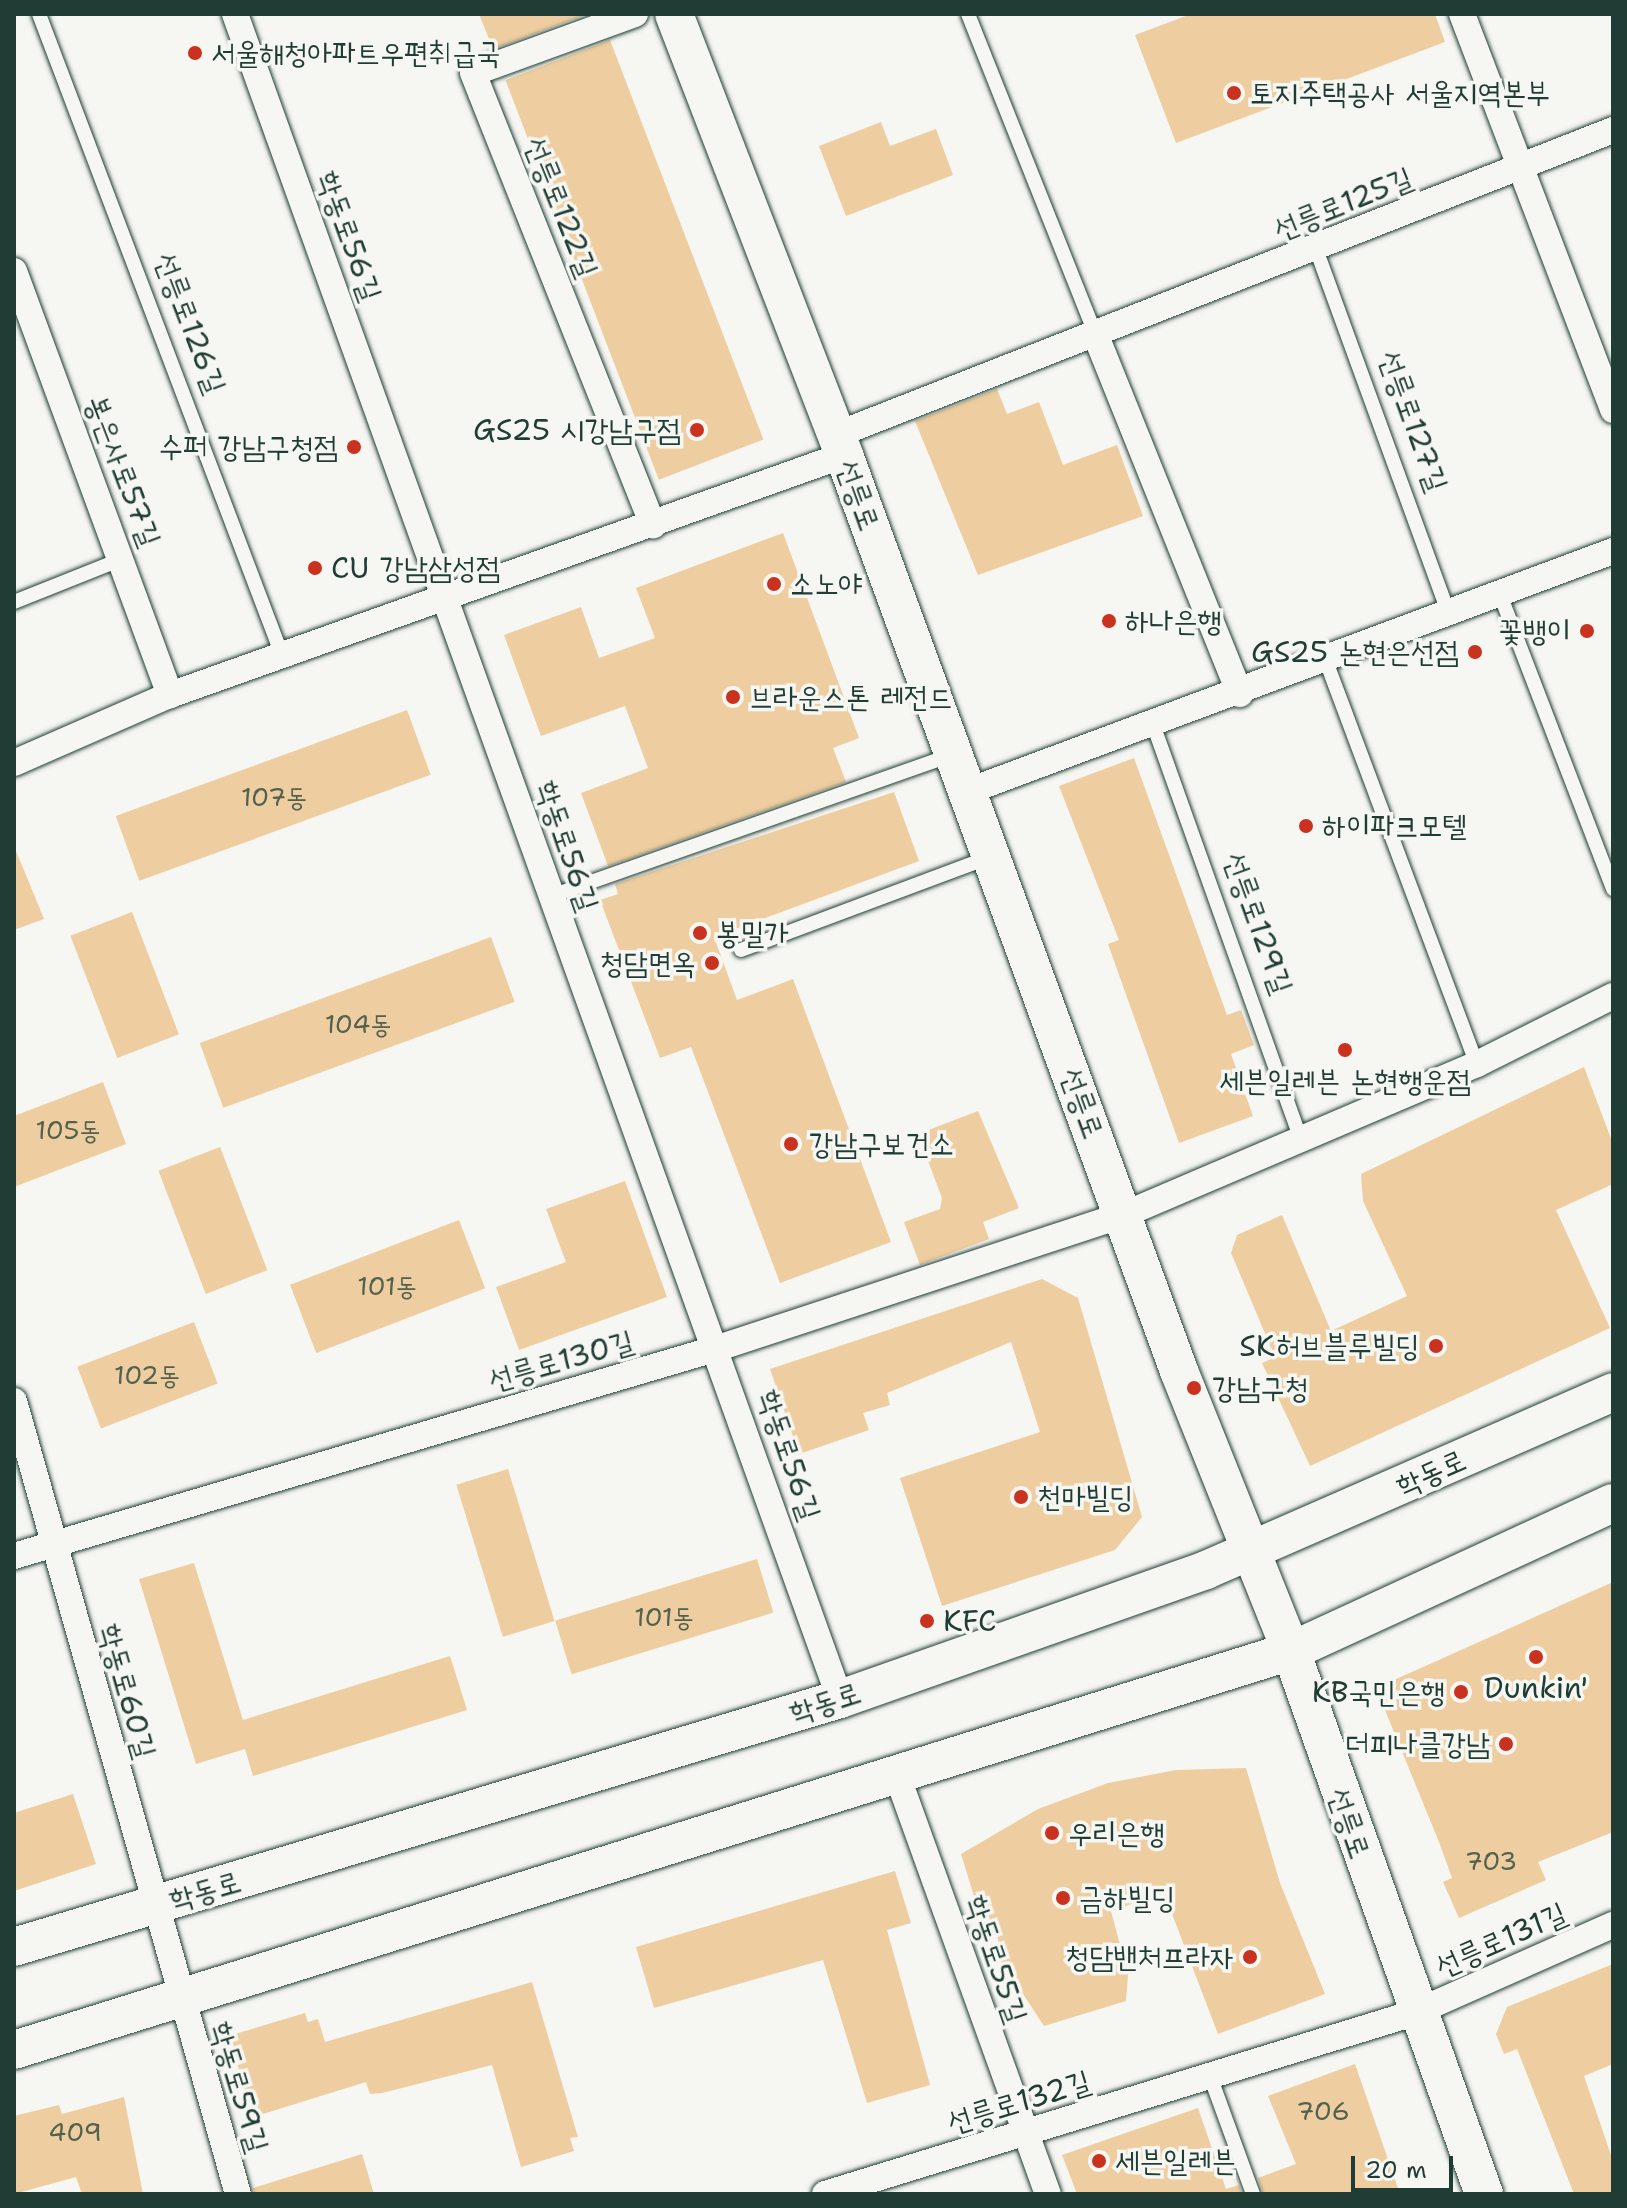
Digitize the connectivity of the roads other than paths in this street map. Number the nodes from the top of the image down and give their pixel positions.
1 (39, 14) edge
2 (235, 14) edge
3 (635, 14) edge
4 (674, 14) edge
5 (968, 14) edge
6 (1462, 14) edge
7 (1613, 130) edge
8 (1520, 167) junction
9 (1316, 249) junction
10 (14, 271) edge
11 (1096, 336) junction
12 (1613, 410) edge
13 (840, 445) junction
14 (653, 526) junction
15 (1613, 551) edge
16 (122, 559) junction
17 (1501, 597) junction
18 (446, 598) junction
19 (14, 602) edge
20 (1449, 615) junction
21 (282, 655) junction
22 (1326, 661) junction
23 (1240, 694) junction
24 (170, 695) junction
25 (1154, 727) junction
26 (952, 755) junction
27 (14, 763) edge
28 (966, 792) junction
29 (990, 857) junction
30 (1613, 889) edge
31 (551, 896) junction
32 (741, 950) dead end
33 (1613, 996) edge
34 (1477, 1064) junction
35 (1301, 1139) junction
36 (1123, 1215) junction
37 (718, 1348) junction
38 (1613, 1392) edge
39 (14, 1401) edge
40 (1613, 1503) edge
41 (53, 1544) junction
42 (1248, 1554) junction
43 (14, 1556) edge
44 (1291, 1651) junction
45 (840, 1699) junction
46 (897, 1775) junction
47 (155, 1906) junction
48 (1613, 1925) edge
49 (14, 1947) edge
50 (179, 1998) junction
51 (1414, 2013) junction
52 (14, 2050) edge
53 (1210, 2076) junction
54 (1024, 2134) junction
55 (1036, 2163) junction
56 (839, 2192) edge
57 (238, 2194) edge
58 (1031, 2194) edge
59 (1048, 2194) edge
60 (1253, 2194) edge
61 (1484, 2194) edge

1 - 21 lane, 선릉로126길
2 - 18 street, 학동로56길
3 - 14 street, 선릉로122길
4 - 13 main road, 선릉로
5 - 11 lane
6 - 8 street
7 - 8 street, 선릉로125길
8 - 9 street, 선릉로125길
8 - 12 street
9 - 11 street, 선릉로125길
9 - 20 lane, 선릉로127길
10 - 16 street, 봉은사로57길
11 - 13 street, 선릉로125길
11 - 23 street
13 - 14 street
13 - 26 main road, 선릉로
14 - 18 street
15 - 17 street
16 - 19 lane
16 - 24 street, 봉은사로57길
17 - 20 street
17 - 30 lane
18 - 21 street
18 - 31 street, 학동로56길
20 - 22 street
21 - 24 street
22 - 23 street
22 - 34 lane
23 - 25 street
24 - 27 street
25 - 28 street
25 - 35 lane, 선릉로129길
26 - 28 main road, 선릉로
26 - 31 lane
28 - 29 main road, 선릉로
29 - 32 lane
29 - 36 main road, 선릉로
31 - 37 street, 학동로56길
33 - 34 street
34 - 35 street
35 - 36 street
36 - 37 street, 선릉로130길
36 - 42 main road, 선릉로
37 - 41 street, 선릉로130길
37 - 45 street, 학동로56길
38 - 42 main road, 학동로
39 - 41 street, 학동로60길
40 - 44 main road
41 - 43 street, 선릉로130길
41 - 47 street, 학동로60길
42 - 44 main road, 선릉로
42 - 45 main road, 학동로
44 - 46 main road
44 - 51 main road, 선릉로
45 - 47 main road, 학동로
46 - 50 main road
46 - 54 street, 학동로55길
47 - 49 main road, 학동로
47 - 50 street, 학동로60길
48 - 51 street, 선릉로131길
50 - 52 main road
50 - 57 street, 학동로59길
51 - 53 street, 선릉로132길
51 - 61 main road, 선릉로
53 - 54 street, 선릉로132길
53 - 60 lane
54 - 55 street, 학동로55길
54 - 56 street, 선릉로132길
55 - 58 street
55 - 59 street, 학동로55길

